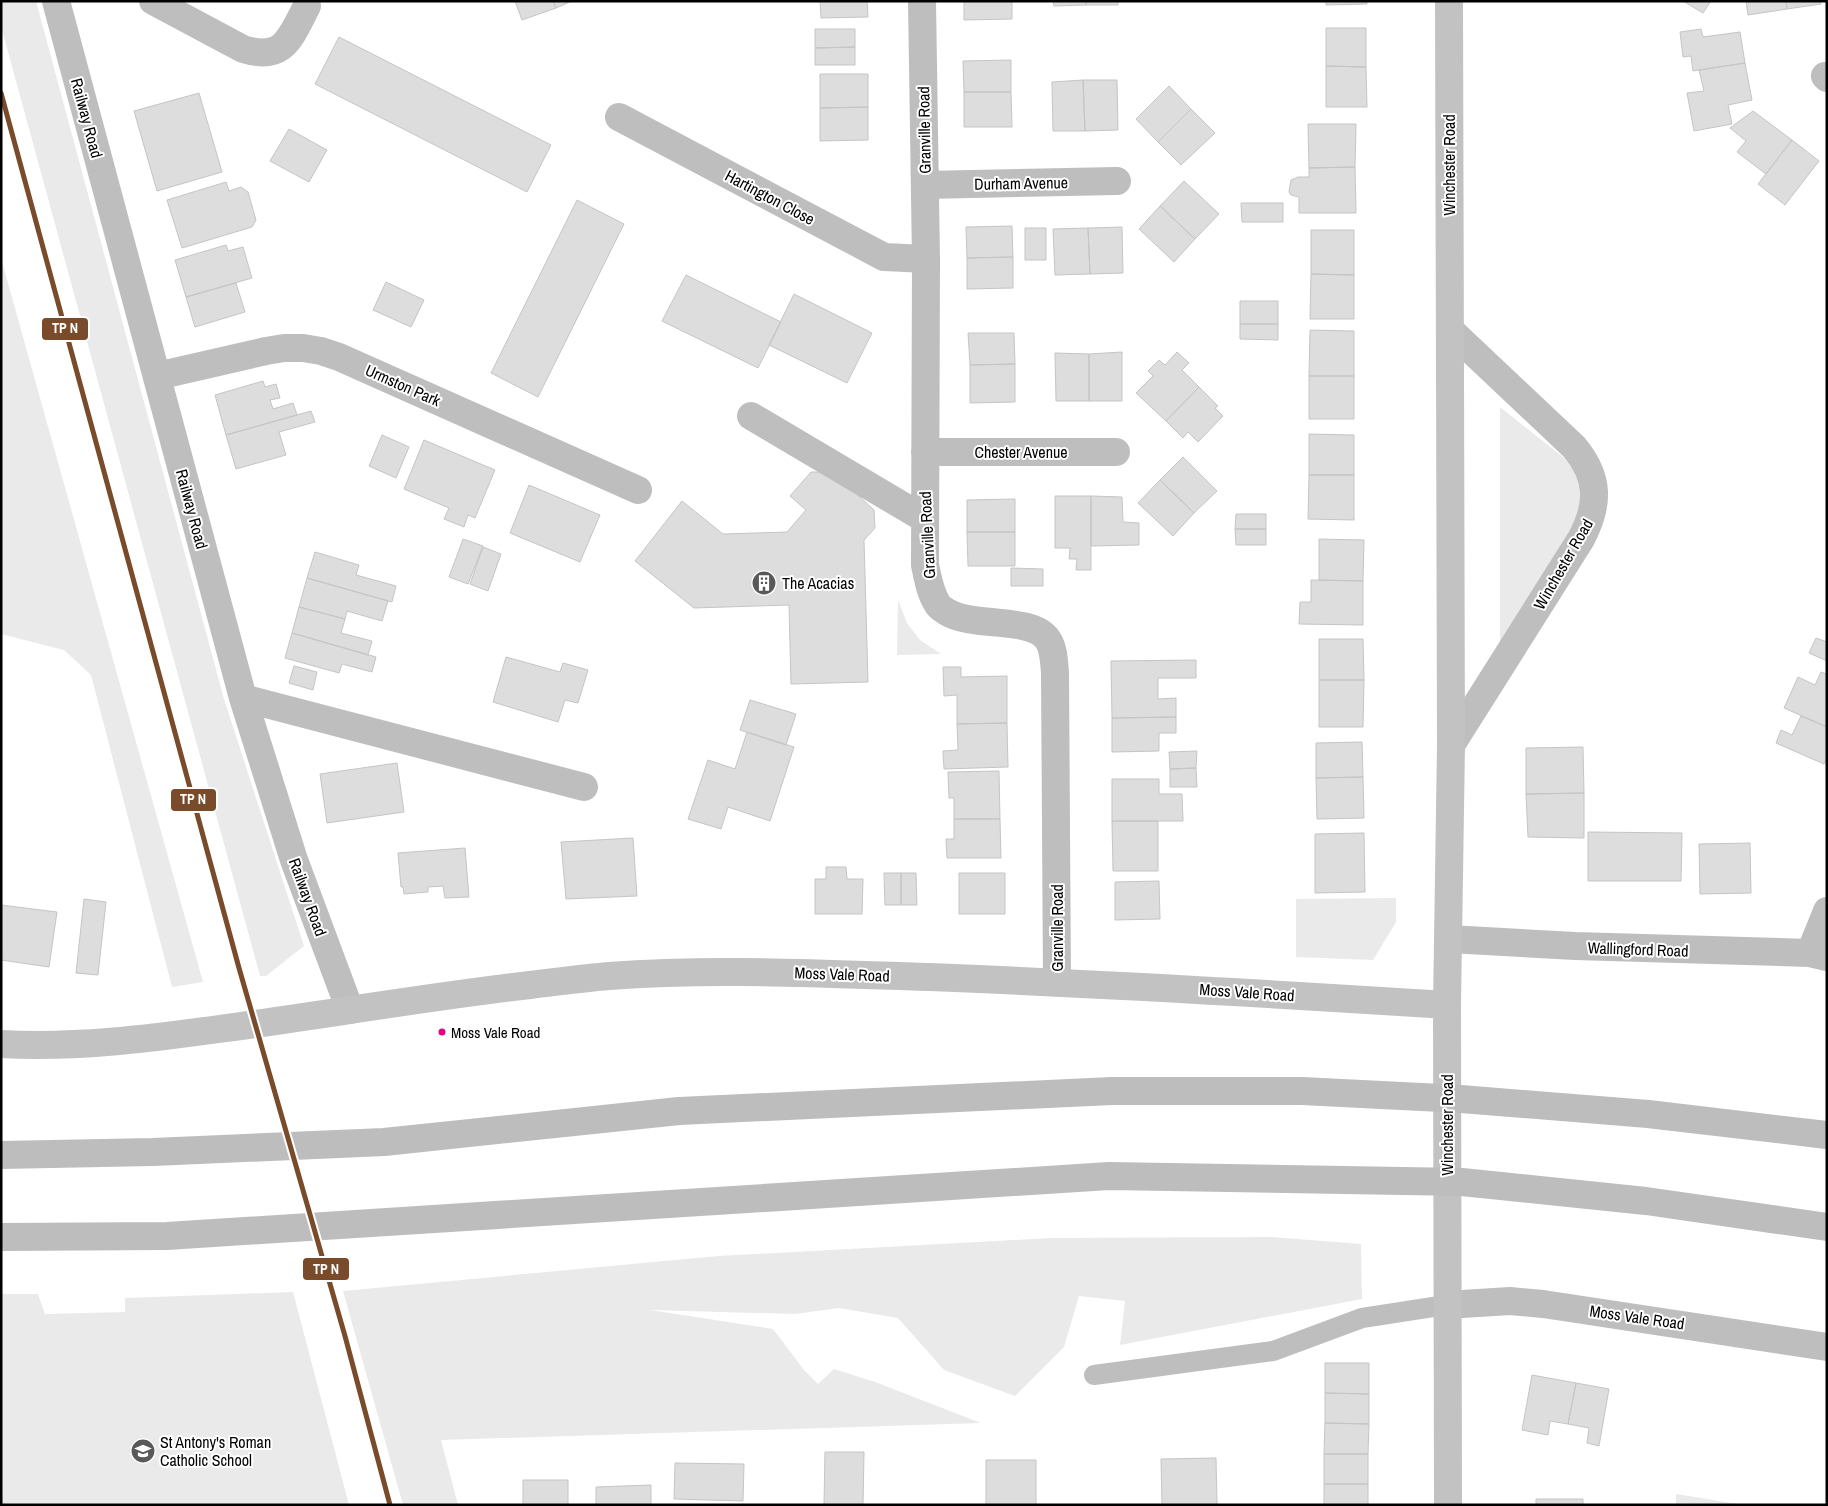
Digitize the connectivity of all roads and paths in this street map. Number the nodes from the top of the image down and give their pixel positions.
1 (56, 1) edge
2 (153, 1) edge
3 (922, 1) edge
4 (1449, 1) edge
5 (307, 6) dead end
6 (619, 117) dead end
7 (1117, 180) dead end
8 (925, 185) junction
9 (926, 259) junction
10 (1450, 330) junction
11 (157, 376) junction
12 (751, 416) dead end
13 (925, 452) junction
14 (1116, 452) dead end
15 (638, 490) dead end
16 (924, 519) junction
17 (243, 698) junction
18 (1451, 745) junction
19 (584, 787) dead end
20 (1827, 911) edge
21 (1448, 939) junction
22 (1818, 955) edge
23 (1057, 982) junction
24 (1447, 1006) junction
25 (350, 1010) junction
26 (1, 1044) edge
27 (1827, 1136) edge
28 (1, 1155) edge
29 (1827, 1227) edge
30 (1, 1237) edge
31 (1446, 1305) junction
32 (1827, 1346) edge
33 (1094, 1375) dead end
34 (1448, 1505) edge

1 - 11 street, Railway Road
2 - 5 street
3 - 8 street, Granville Road
4 - 10 street, Winchester Road
6 - 9 street, Hartington Close
7 - 8 street, Durham Avenue
8 - 9 street, Granville Road
9 - 13 street, Granville Road
10 - 18 street, Winchester Road
10 - 18 street, Winchester Road
11 - 15 street, Urmston Park
11 - 17 street, Railway Road
12 - 16 street
13 - 14 street, Chester Avenue
13 - 16 street, Granville Road
16 - 23 street, Granville Road
17 - 19 street
17 - 25 street, Railway Road
18 - 21 street, Winchester Road
20 - 22 street
21 - 22 street, Wallingford Road
21 - 24 street, Winchester Road
23 - 24 street, Moss Vale Road
23 - 25 street, Moss Vale Road
24 - 31 street, Winchester Road
25 - 26 street, Moss Vale Road
27 - 28 highway
29 - 30 highway
31 - 32 street, Moss Vale Road
31 - 33 lane
31 - 34 street, Winchester Road

